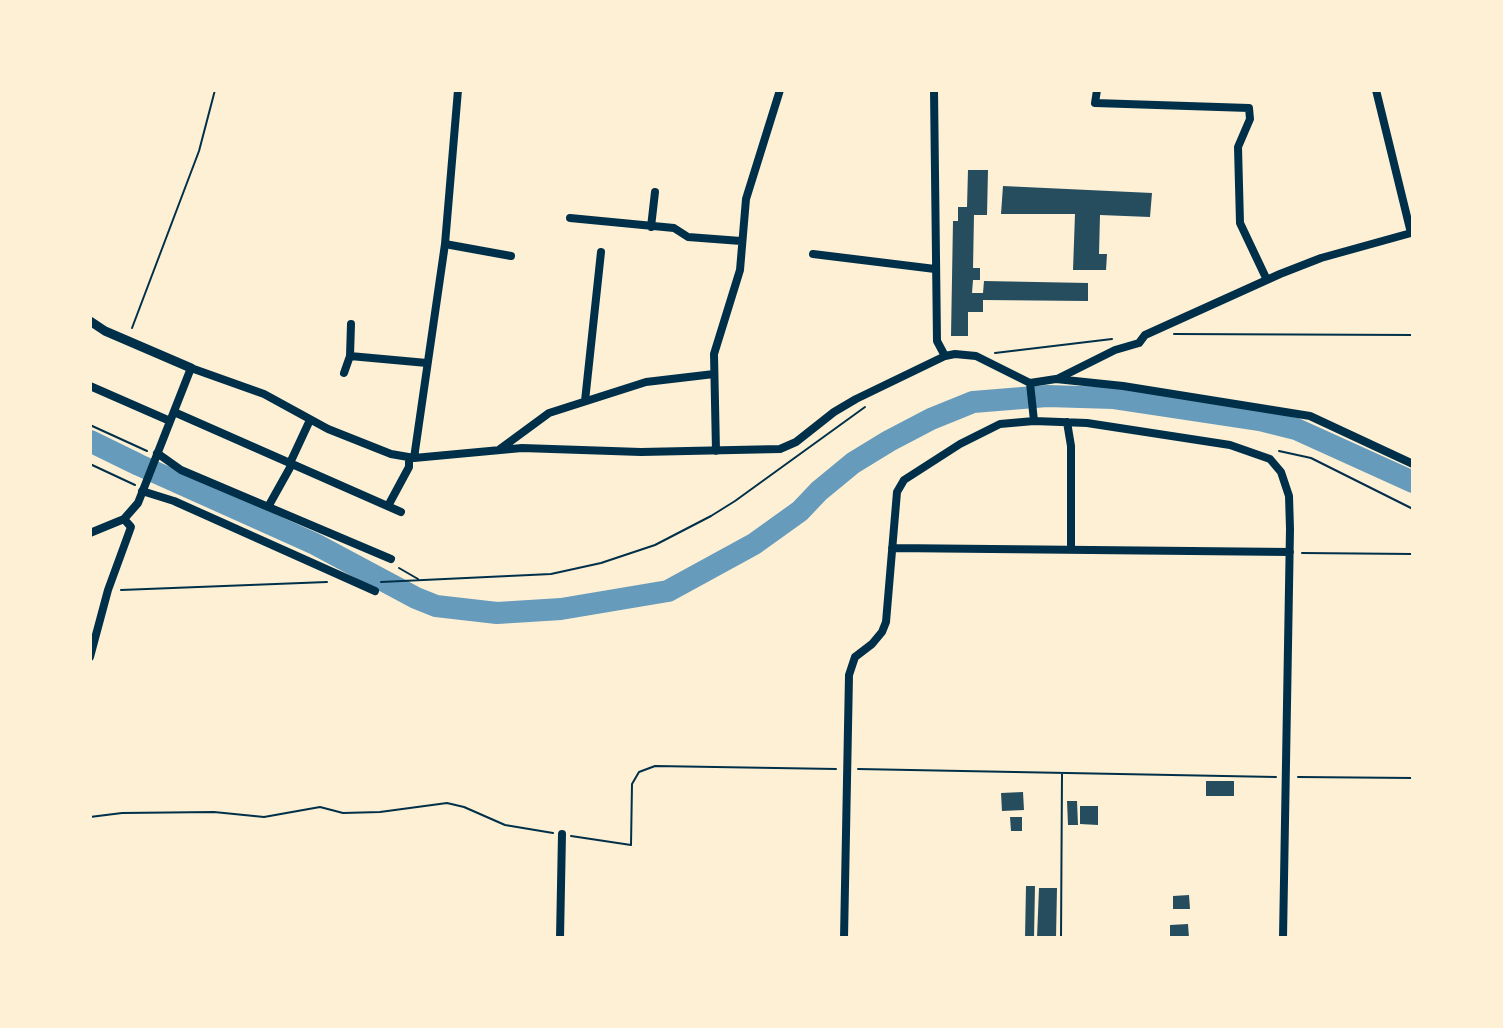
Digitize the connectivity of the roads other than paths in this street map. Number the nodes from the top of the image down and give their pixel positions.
1 (458, 90) edge
2 (780, 90) edge
3 (934, 90) edge
4 (1097, 90) edge
5 (1376, 90) edge
6 (655, 192) dead end
7 (570, 218) dead end
8 (651, 227) junction
9 (741, 241) junction
10 (445, 244) junction
11 (601, 252) dead end
12 (813, 254) dead end
13 (511, 256) dead end
14 (935, 269) junction
15 (1267, 280) junction
16 (90, 321) edge
17 (351, 324) dead end
18 (350, 356) junction
19 (945, 356) junction
20 (427, 363) junction
21 (191, 368) junction
22 (344, 373) dead end
23 (714, 374) junction
24 (1056, 379) junction
25 (1030, 385) junction
26 (90, 386) edge
27 (585, 401) junction
28 (174, 412) junction
29 (1034, 418) junction
30 (310, 420) junction
31 (170, 421) junction
32 (1067, 422) junction
33 (497, 450) junction
34 (716, 451) junction
35 (156, 456) junction
36 (411, 458) junction
37 (291, 463) junction
38 (1413, 464) edge
39 (143, 488) junction
40 (388, 506) junction
41 (268, 507) junction
42 (401, 512) dead end
43 (124, 519) junction
44 (90, 533) edge
45 (892, 548) junction
46 (1071, 549) junction
47 (1290, 552) junction
48 (391, 559) dead end
49 (375, 591) dead end
50 (90, 657) edge
51 (562, 834) road end
52 (560, 938) edge
53 (844, 938) edge
54 (1283, 938) edge

1 - 10 street
2 - 9 street
3 - 14 street
4 - 15 street
5 - 15 street
6 - 8 street
7 - 8 street
8 - 9 street
9 - 23 street
10 - 13 street
10 - 20 street
11 - 27 street
12 - 14 street
14 - 19 street
15 - 24 street
16 - 21 street
17 - 18 street
18 - 20 street
18 - 22 street
19 - 25 street
19 - 34 street
20 - 36 street
21 - 28 street
21 - 30 street
23 - 27 street
23 - 34 street
24 - 25 street
24 - 38 street
25 - 29 street
26 - 31 street
27 - 33 street
28 - 31 street
28 - 37 street
29 - 32 street
29 - 45 street
30 - 36 street
30 - 37 street
31 - 35 street
32 - 46 street
32 - 47 street
33 - 34 street
33 - 36 street
35 - 39 street
35 - 41 street
36 - 40 street
37 - 40 street
37 - 41 street
39 - 43 street
39 - 49 street
40 - 42 street
41 - 48 street
43 - 44 street
43 - 50 street
45 - 46 street
45 - 53 street
46 - 47 street
47 - 54 street
51 - 52 street

